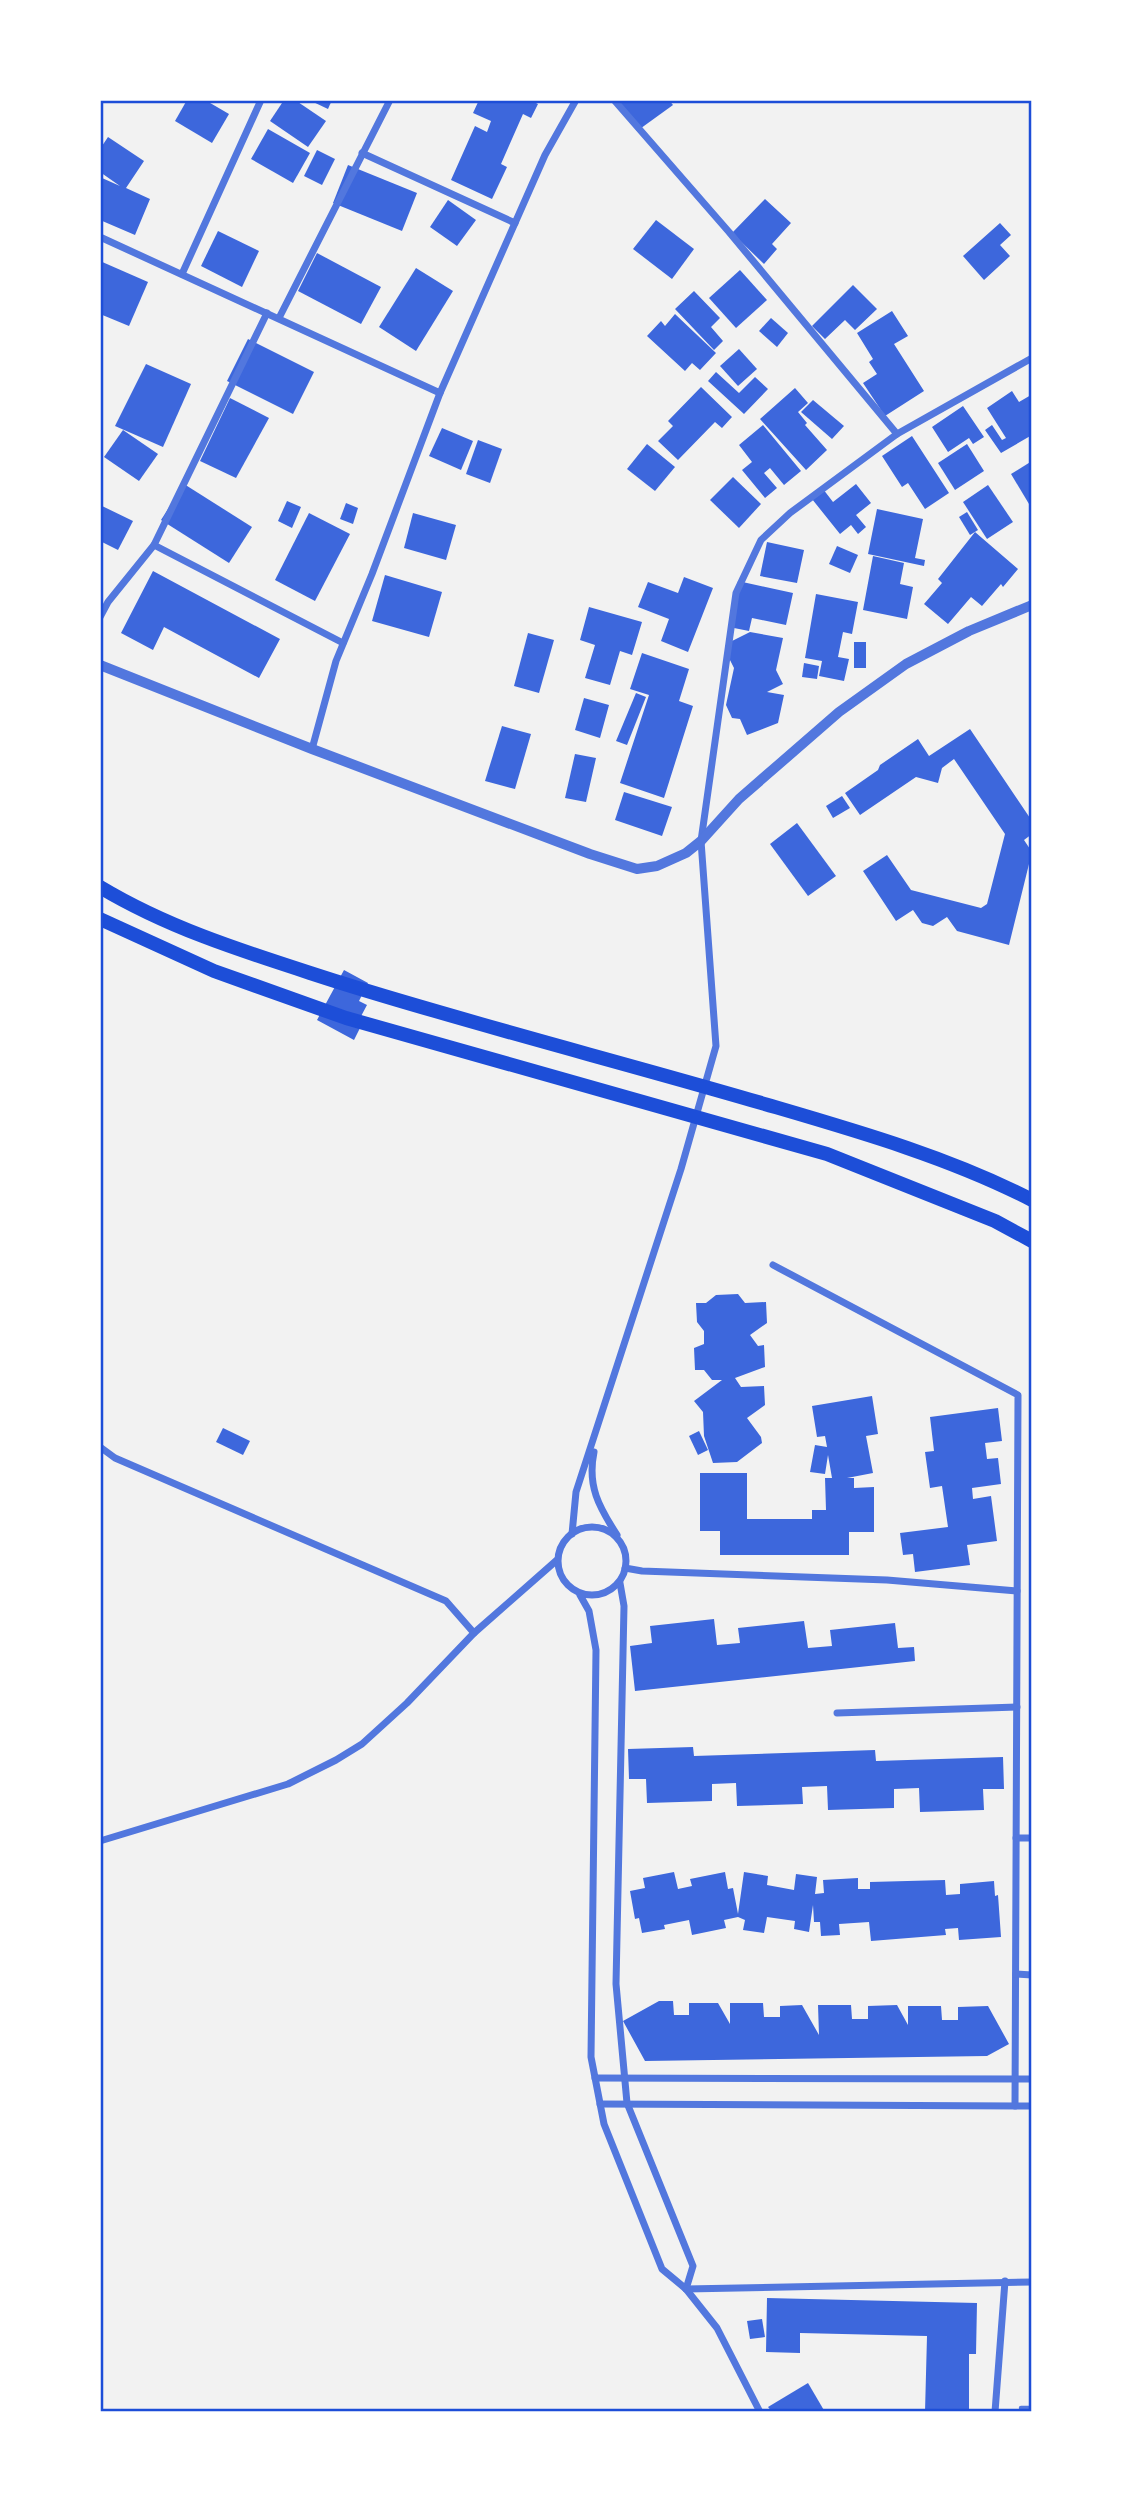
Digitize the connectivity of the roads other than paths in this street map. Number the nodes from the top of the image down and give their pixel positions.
1 (261, 100) edge
2 (390, 100) edge
3 (576, 100) edge
4 (614, 100) edge
5 (362, 153) junction
6 (515, 223) junction
7 (100, 237) edge
8 (182, 274) junction
9 (267, 313) junction
10 (279, 318) junction
11 (1032, 359) edge
12 (440, 393) junction
13 (897, 434) junction
14 (154, 545) junction
15 (1032, 605) edge
16 (100, 617) edge
17 (343, 643) junction
18 (100, 665) edge
19 (312, 749) junction
20 (701, 841) junction
21 (100, 887) edge
22 (100, 919) edge
23 (1032, 1200) edge
24 (1032, 1241) edge
25 (773, 1265) dead end
26 (599, 1425) junction
27 (100, 1447) edge
28 (572, 1534) junction
29 (621, 1541) junction
30 (557, 1560) junction
31 (625, 1568) junction
32 (620, 1583) junction
33 (1017, 1591) junction
34 (580, 1595) junction
35 (474, 1633) junction
36 (1017, 1707) junction
37 (837, 1713) dead end
38 (1016, 1838) junction
39 (1032, 1838) edge
40 (100, 1841) edge
41 (1016, 1974) junction
42 (1032, 1975) edge
43 (594, 2078) junction
44 (625, 2079) junction
45 (1015, 2079) junction
46 (1032, 2079) edge
47 (627, 2103) junction
48 (600, 2104) junction
49 (1015, 2106) junction
50 (1032, 2106) edge
51 (1005, 2281) junction
52 (1032, 2282) edge
53 (686, 2289) junction
54 (1021, 2408) dead end
55 (1032, 2408) edge
56 (760, 2412) edge
57 (995, 2412) edge

1 - 8 street
2 - 5 street
3 - 6 street
4 - 13 street
5 - 6 street
5 - 10 street
6 - 12 street
7 - 8 street
8 - 9 street
9 - 10 street
9 - 14 street
10 - 12 street
11 - 13 street
12 - 17 street
13 - 20 street
14 - 16 street
14 - 17 street
15 - 20 street
17 - 19 street
18 - 19 street
19 - 20 street
20 - 26 street
21 - 23 highway
22 - 24 highway
25 - 33 street
26 - 28 street
26 - 29 street
27 - 35 street
28 - 29 street
28 - 30 street
29 - 31 street
30 - 34 street
30 - 35 street
31 - 32 street
31 - 33 street
32 - 34 street
32 - 44 street
33 - 36 street
34 - 43 street
35 - 40 street
36 - 37 street
36 - 38 street
38 - 39 street
38 - 41 street
41 - 42 street
41 - 45 street
43 - 44 street
43 - 48 street
44 - 45 street
44 - 47 street
45 - 46 street
45 - 49 street
47 - 48 street
47 - 49 street
47 - 53 street
48 - 53 street
49 - 50 street
51 - 52 street
51 - 53 street
51 - 57 street
53 - 56 street
54 - 55 lane

